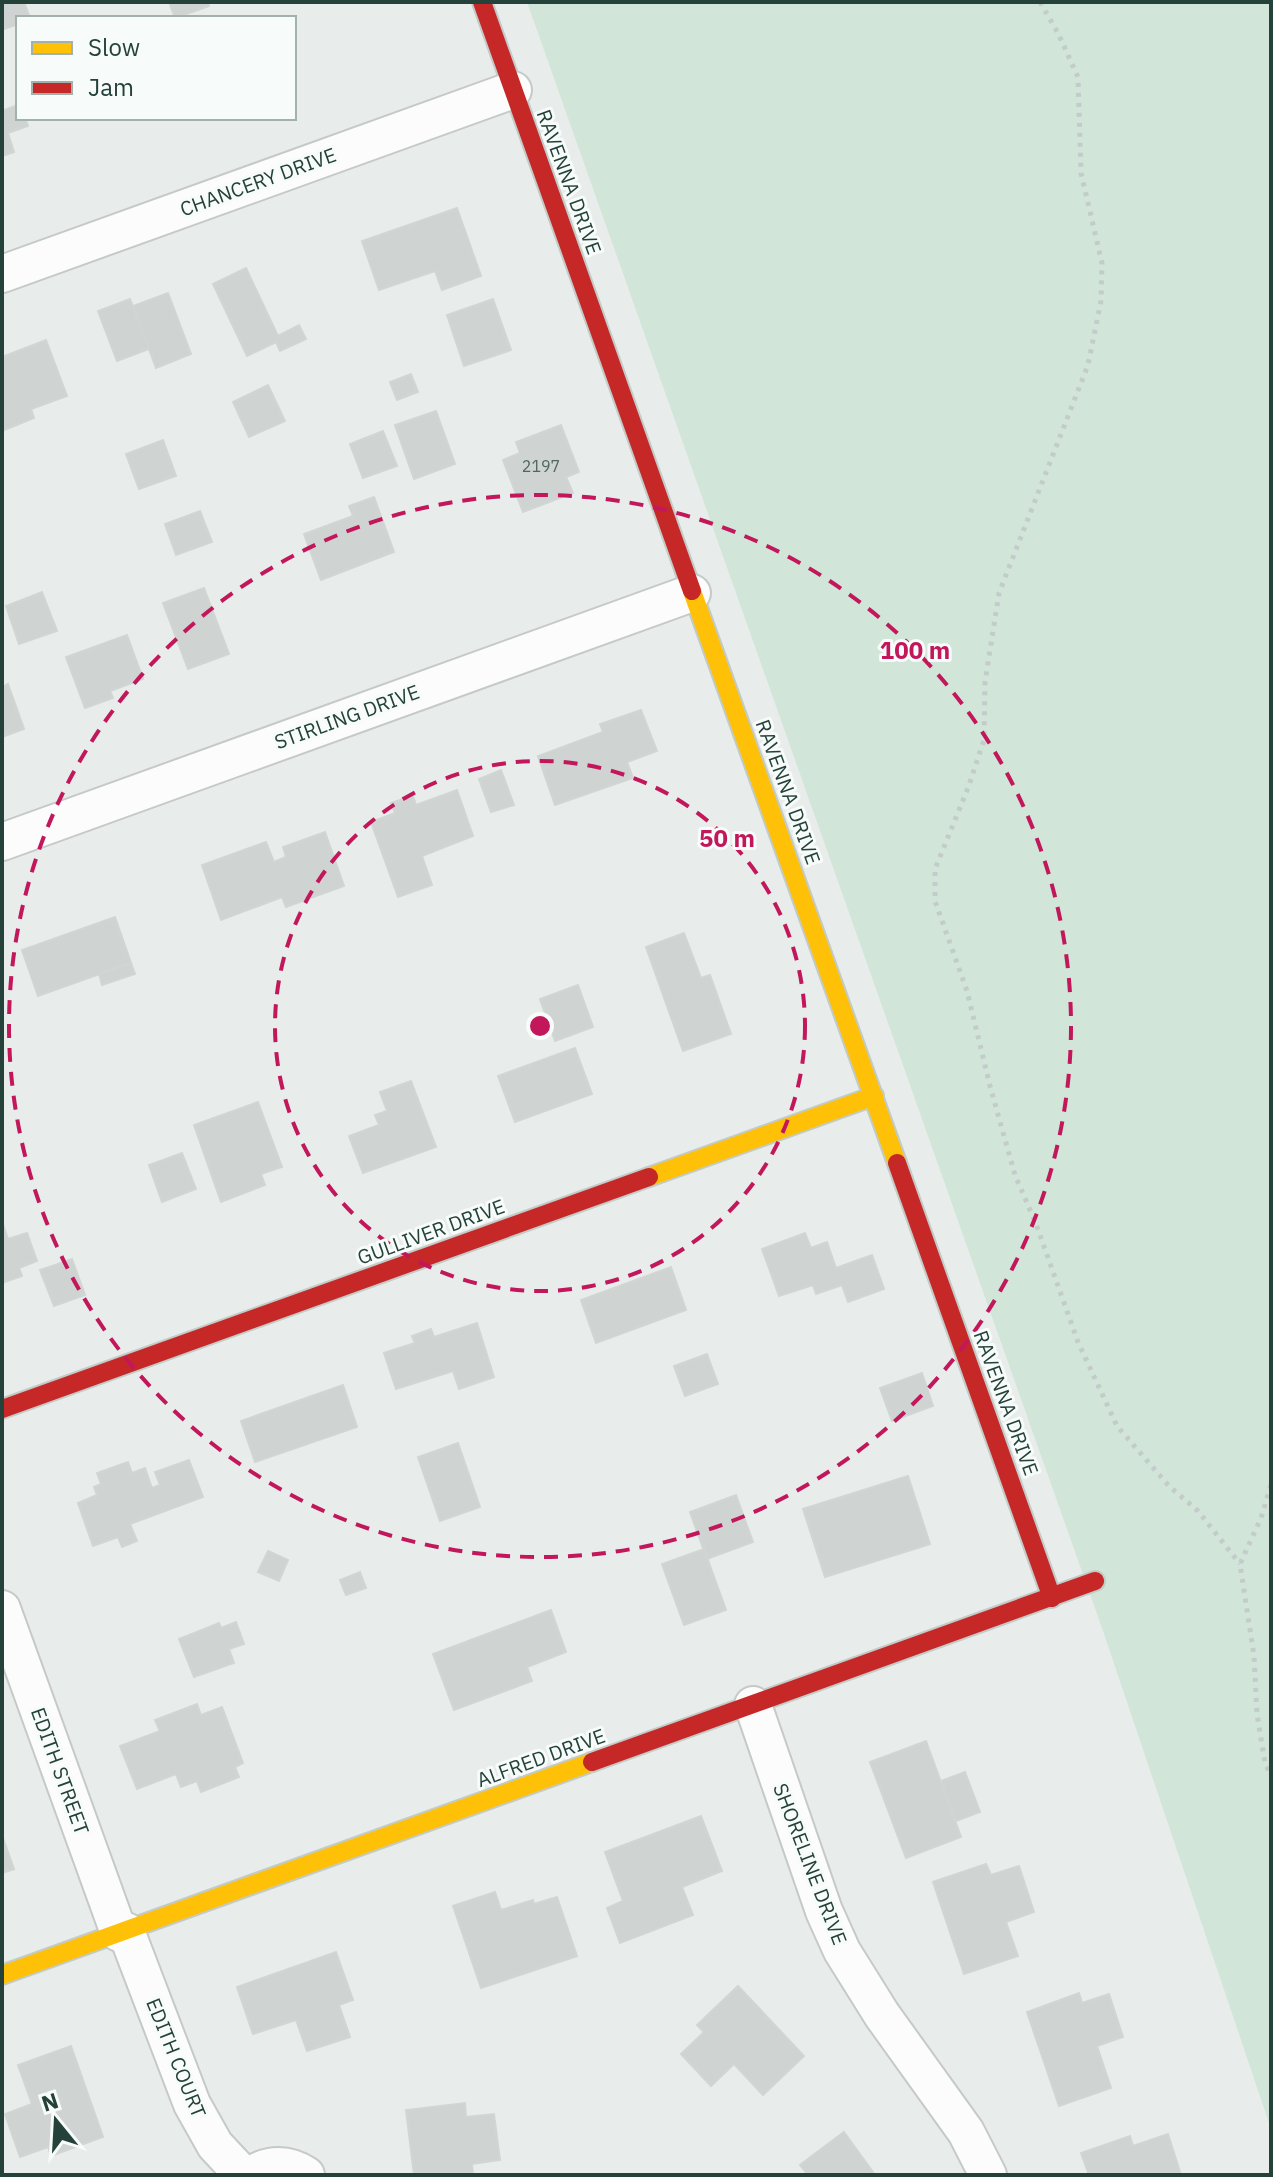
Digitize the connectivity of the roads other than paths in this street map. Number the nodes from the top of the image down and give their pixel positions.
1 (482, 2) edge
2 (513, 90) junction
3 (2, 274) edge
4 (692, 593) junction
5 (2, 842) edge
6 (874, 1096) junction
7 (2, 1409) edge
8 (1095, 1581) dead end
9 (1052, 1598) junction
10 (2, 1609) edge
11 (753, 1705) junction
12 (122, 1932) junction
13 (2, 1975) edge
14 (243, 2175) edge
15 (251, 2175) edge
16 (306, 2175) edge
17 (988, 2175) edge

1 - 2 street, RAVENNA DRIVE
2 - 3 street, CHANCERY DRIVE
2 - 4 street, RAVENNA DRIVE
4 - 5 street, STIRLING DRIVE
4 - 6 street, RAVENNA DRIVE
6 - 7 street, GULLIVER DRIVE
6 - 9 street, RAVENNA DRIVE
8 - 9 street, ALFRED DRIVE
9 - 11 street, ALFRED DRIVE
10 - 12 street, EDITH STREET
11 - 12 street, ALFRED DRIVE
11 - 17 street, SHORELINE DRIVE
12 - 13 street, ALFRED DRIVE
12 - 14 street, EDITH COURT
15 - 16 street

